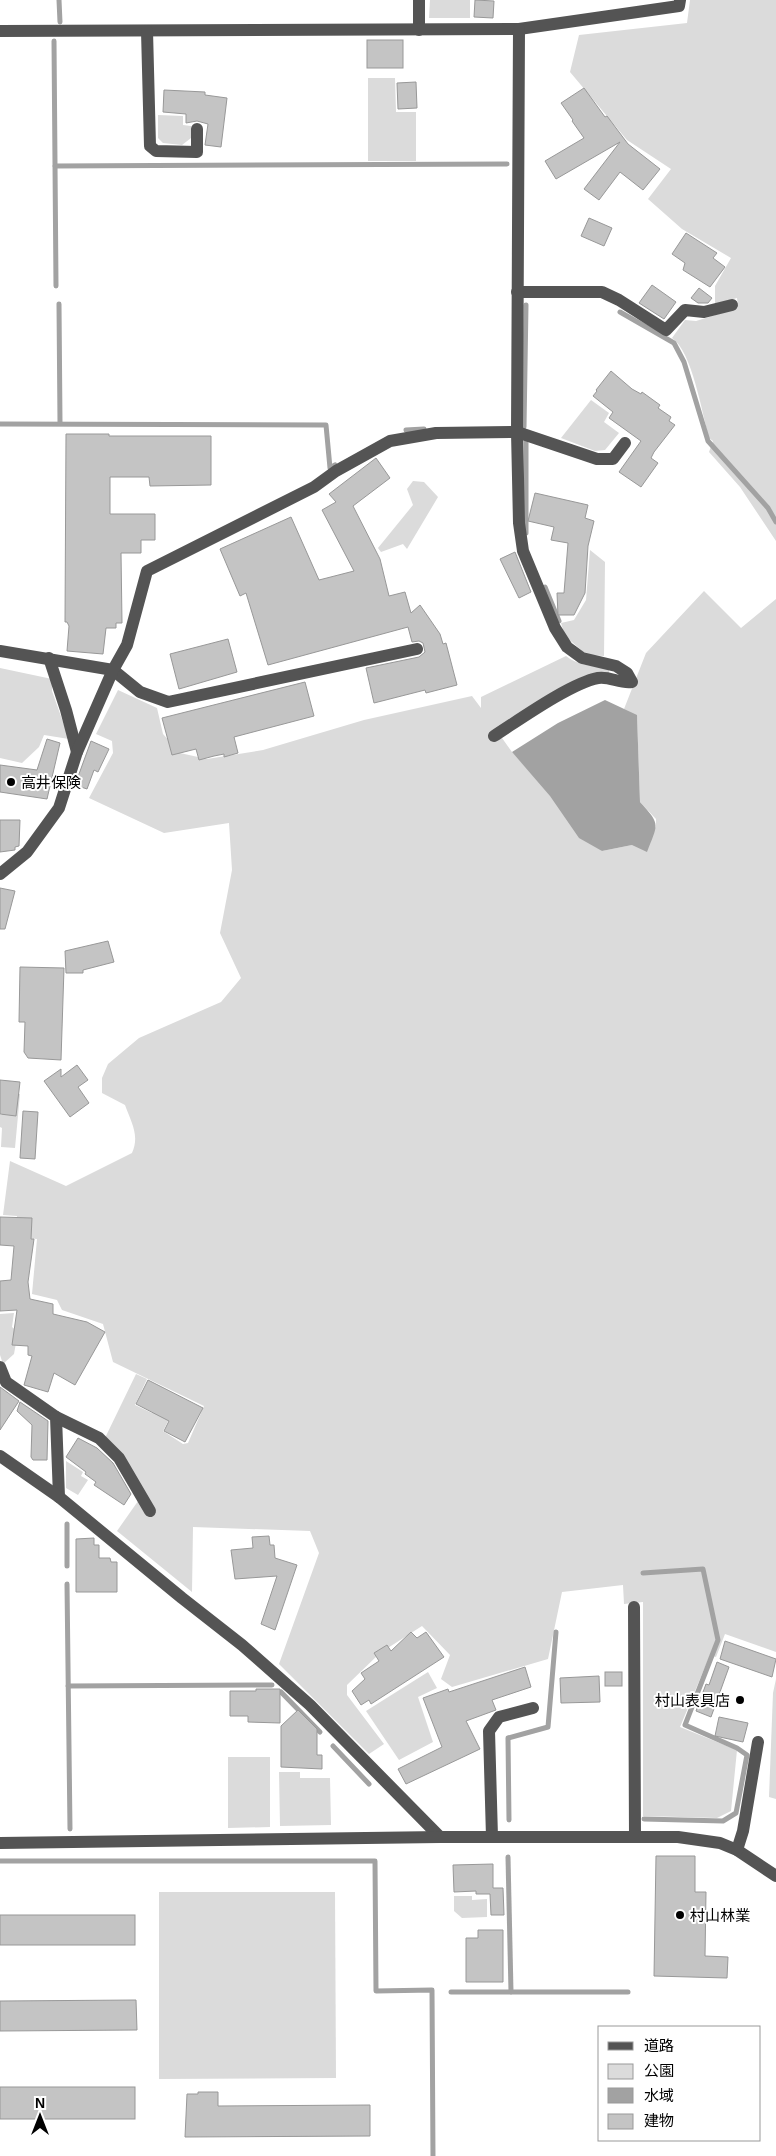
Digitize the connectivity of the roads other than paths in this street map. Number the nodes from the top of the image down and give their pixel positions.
1 (419, 0) edge
2 (680, 0) edge
3 (519, 29) junction
4 (418, 30) junction
5 (0, 31) edge
6 (147, 32) junction
7 (197, 129) dead end
8 (517, 292) junction
9 (732, 305) dead end
10 (517, 432) junction
11 (625, 443) dead end
12 (417, 649) dead end
13 (0, 651) edge
14 (49, 658) junction
15 (113, 670) junction
16 (494, 736) dead end
17 (77, 752) junction
18 (0, 874) edge
19 (0, 1367) edge
20 (56, 1417) junction
21 (0, 1456) edge
22 (59, 1497) junction
23 (150, 1511) dead end
24 (634, 1607) dead end
25 (533, 1708) dead end
26 (758, 1742) dead end
27 (440, 1837) junction
28 (492, 1837) junction
29 (635, 1837) junction
30 (0, 1843) edge
31 (737, 1850) junction
32 (776, 1876) edge

1 - 4 street
2 - 3 street
3 - 4 street
3 - 8 street
4 - 6 street
5 - 6 street
6 - 7 street
8 - 9 street
8 - 10 street
10 - 11 street
10 - 15 street
10 - 16 street
12 - 15 street
13 - 14 street
14 - 15 street
14 - 17 street
15 - 17 street
17 - 18 street
19 - 20 street
20 - 22 street
20 - 23 street
21 - 22 street
22 - 27 street
24 - 29 street
25 - 28 street
26 - 31 street
27 - 28 street
27 - 30 street
28 - 29 street
29 - 31 street
31 - 32 street

